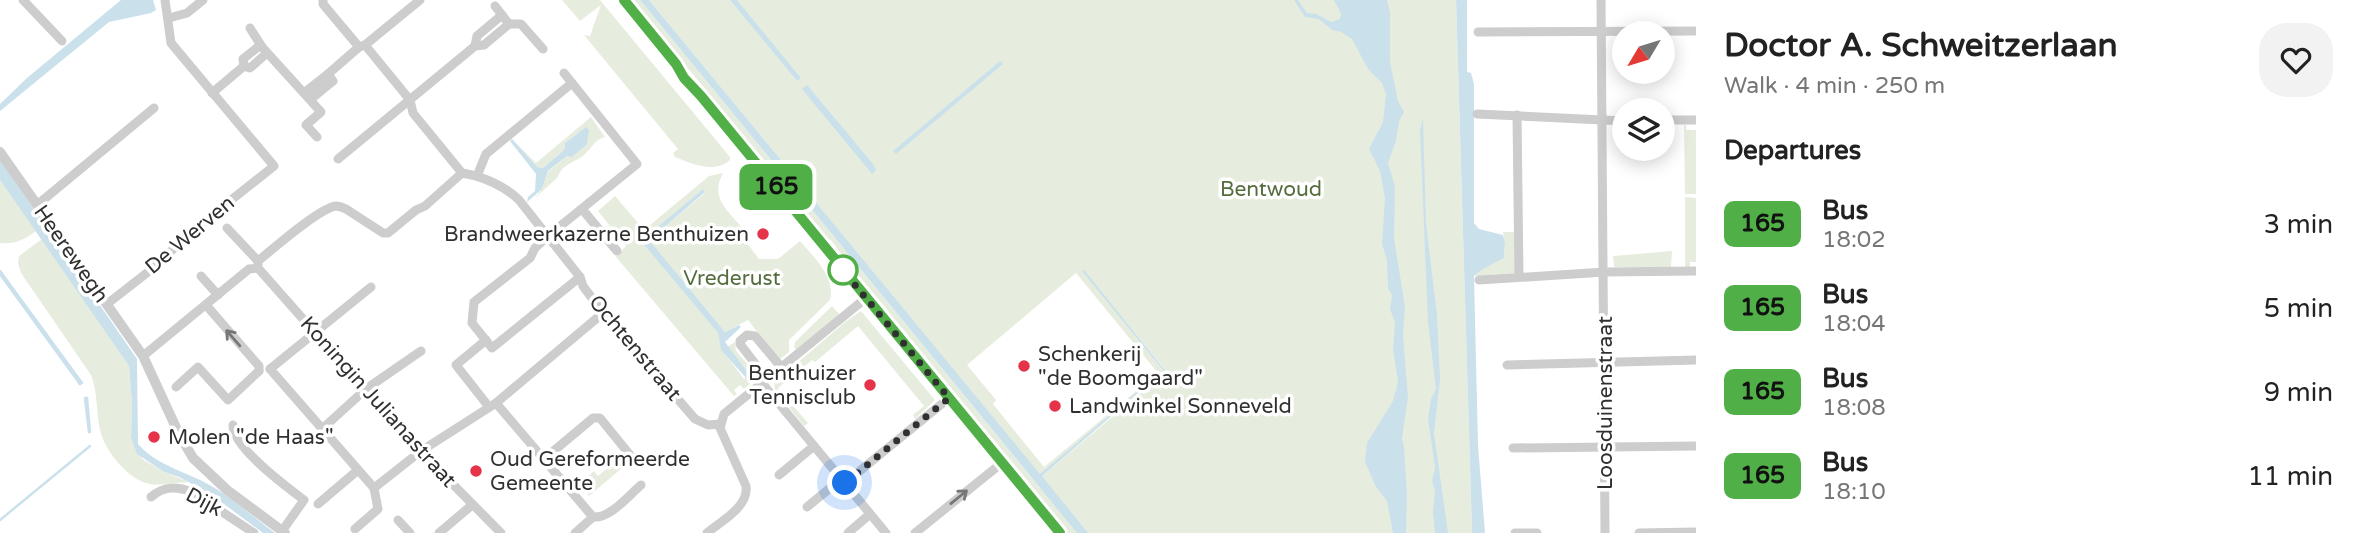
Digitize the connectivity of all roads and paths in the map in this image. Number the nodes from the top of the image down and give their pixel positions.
1 (23, 0) edge
2 (165, 0) edge
3 (203, 0) edge
4 (323, 0) edge
5 (420, 0) edge
6 (624, 0) edge
7 (1601, 0) edge
8 (495, 6) dead end
9 (502, 15) junction
10 (169, 18) junction
11 (509, 24) junction
12 (250, 28) dead end
13 (1696, 31) edge
14 (1601, 32) junction
15 (1478, 33) dead end
16 (62, 41) dead end
17 (362, 46) junction
18 (475, 46) junction
19 (543, 49) dead end
20 (264, 50) junction
21 (564, 73) dead end
22 (572, 83) junction
23 (212, 93) junction
24 (308, 96) junction
25 (410, 100) junction
26 (154, 108) dead end
27 (1477, 114) dead end
28 (1517, 115) junction
29 (1675, 120) edge
30 (1696, 120) edge
31 (1602, 122) junction
32 (1612, 122) edge
33 (317, 137) dead end
34 (0, 152) edge
35 (338, 159) dead end
36 (462, 173) junction
37 (477, 176) junction
38 (37, 205) junction
39 (582, 209) junction
40 (227, 228) dead end
41 (548, 236) junction
42 (617, 251) dead end
43 (258, 264) junction
44 (1696, 271) edge
45 (1605, 272) junction
46 (201, 276) dead end
47 (580, 276) junction
48 (1519, 277) junction
49 (1479, 280) dead end
50 (372, 287) dead end
51 (218, 295) junction
52 (866, 298) junction
53 (107, 304) junction
54 (206, 306) junction
55 (603, 313) junction
56 (315, 331) junction
57 (489, 344) junction
58 (421, 351) dead end
59 (143, 356) junction
60 (1696, 360) edge
61 (1605, 362) junction
62 (1507, 365) dead end
63 (781, 367) junction
64 (270, 369) junction
65 (259, 370) junction
66 (764, 381) junction
67 (176, 387) dead end
68 (366, 389) junction
69 (949, 398) junction
70 (493, 405) junction
71 (720, 424) junction
72 (233, 425) dead end
73 (323, 429) junction
74 (814, 446) junction
75 (1696, 446) edge
76 (1513, 448) dead end
77 (1606, 448) junction
78 (421, 451) junction
79 (630, 455) dead end
80 (544, 459) junction
81 (1003, 462) junction
82 (358, 470) junction
83 (779, 475) dead end
84 (843, 481) junction
85 (640, 485) dead end
86 (374, 488) junction
87 (150, 497) dead end
88 (318, 505) dead end
89 (472, 505) junction
90 (807, 507) dead end
91 (870, 514) junction
92 (593, 517) junction
93 (398, 520) dead end
94 (355, 529) dead end
95 (1054, 531) edge
96 (283, 532) edge
97 (1696, 532) edge
98 (254, 533) edge
99 (410, 533) edge
100 (439, 533) edge
101 (500, 533) edge
102 (575, 533) edge
103 (707, 533) edge
104 (848, 533) edge
105 (886, 533) edge
106 (915, 533) edge
107 (1515, 533) edge
108 (1537, 533) edge
109 (1605, 533) edge
110 (1639, 533) edge

1 - 16 street
2 - 10 street
3 - 10 street
4 - 17 street
5 - 17 street
6 - 52 main road
7 - 14 street, Loosduinenstraat
8 - 9 street
9 - 11 street
9 - 18 street
10 - 23 street
11 - 18 street
11 - 19 street
12 - 20 street
13 - 14 street
14 - 15 street
14 - 31 street, Loosduinenstraat
17 - 24 street
17 - 25 street
18 - 25 street
20 - 23 street
20 - 24 street
21 - 22 street
22 - 37 street
22 - 39 street
23 - 53 street, De Werven
24 - 33 street
25 - 35 street
25 - 36 street
26 - 38 street
27 - 28 street
28 - 31 street
28 - 48 street
29 - 30 street
31 - 32 street
31 - 45 street, Loosduinenstraat
34 - 38 street, Heerewegh
36 - 37 street
36 - 43 street
37 - 41 street
38 - 53 street, Heerewegh
39 - 41 street
39 - 42 street
40 - 43 street, Koningin Julianastraat
41 - 47 street
41 - 57 street
43 - 51 street
43 - 56 street, Koningin Julianastraat
44 - 45 street
45 - 48 street
45 - 61 street, Loosduinenstraat
46 - 51 street
47 - 55 street, Ochtenstraat
47 - 57 street, Ochtenstraat
48 - 49 street
50 - 56 street
51 - 54 street
52 - 63 street
52 - 69 main road
53 - 59 street, Heerewegh
54 - 59 street
65 -> 54 street
55 - 70 street
55 - 71 street, Ochtenstraat
56 - 64 street
56 - 68 street, Koningin Julianastraat
57 - 70 street, Ochtenstraat
58 - 68 street
59 - 96 street, Heerewegh
60 - 61 street
61 - 62 street
61 - 77 street, Loosduinenstraat
63 - 66 street
63 - 66 street
64 - 65 street
64 - 73 street
65 - 67 street
66 - 71 street
66 - 74 street
68 - 73 street
68 - 78 street, Koningin Julianastraat
69 - 81 main road
69 - 84 street
70 - 78 street
70 - 80 street
71 - 103 street
72 - 96 street
73 - 82 street
74 - 83 street
74 - 84 street
75 - 77 street
76 - 77 street
77 - 109 street, Loosduinenstraat
78 - 86 street
78 - 89 street, Koningin Julianastraat
79 - 80 street
80 - 92 street
81 - 95 main road
106 -> 81 street
82 - 86 street
82 - 88 street
84 - 90 street
84 - 91 street
85 - 92 street
86 - 94 street
87 - 98 street, Dijk
89 - 100 street
89 - 101 street, Koningin Julianastraat
91 - 104 street
91 - 105 street
92 - 102 street
93 - 99 street
97 - 110 street
107 - 108 street

